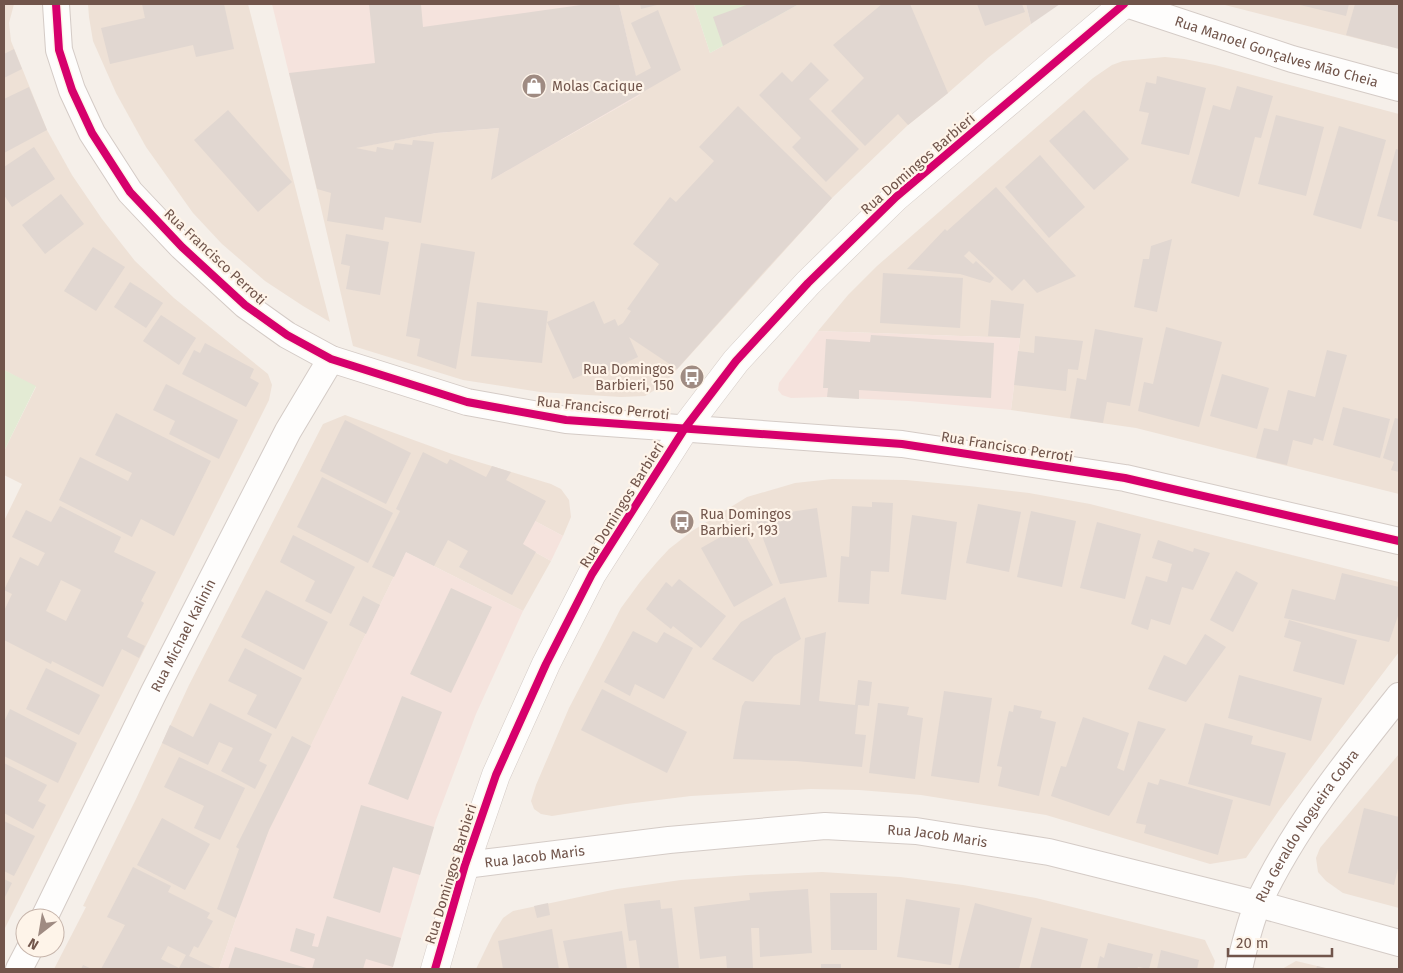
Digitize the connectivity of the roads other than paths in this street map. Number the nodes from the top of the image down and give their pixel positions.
1 (56, 4) edge
2 (1125, 4) edge
3 (1399, 88) edge
4 (332, 358) junction
5 (685, 428) junction
6 (1399, 541) edge
7 (1399, 696) edge
8 (464, 865) junction
9 (1258, 904) junction
10 (49, 908) edge
11 (1399, 943) edge
12 (435, 969) edge
13 (1239, 969) edge

1 - 4 street, Rua Francisco Perroti
2 - 3 street, Rua Manoel Gonçalves Mão Cheia
2 - 5 main road, Rua Domingos Barbieri
4 - 5 street, Rua Francisco Perroti
4 - 10 street, Rua Michael Kalinin
5 - 6 street, Rua Francisco Perroti
5 - 8 main road, Rua Domingos Barbieri
7 - 9 street, Rua Geraldo Nogueira Cobra
8 - 9 street, Rua Jacob Maris
8 - 12 main road, Rua Domingos Barbieri
9 - 11 street, Rua Jacob Maris
9 - 13 street, Rua Geraldo Nogueira Cobra

